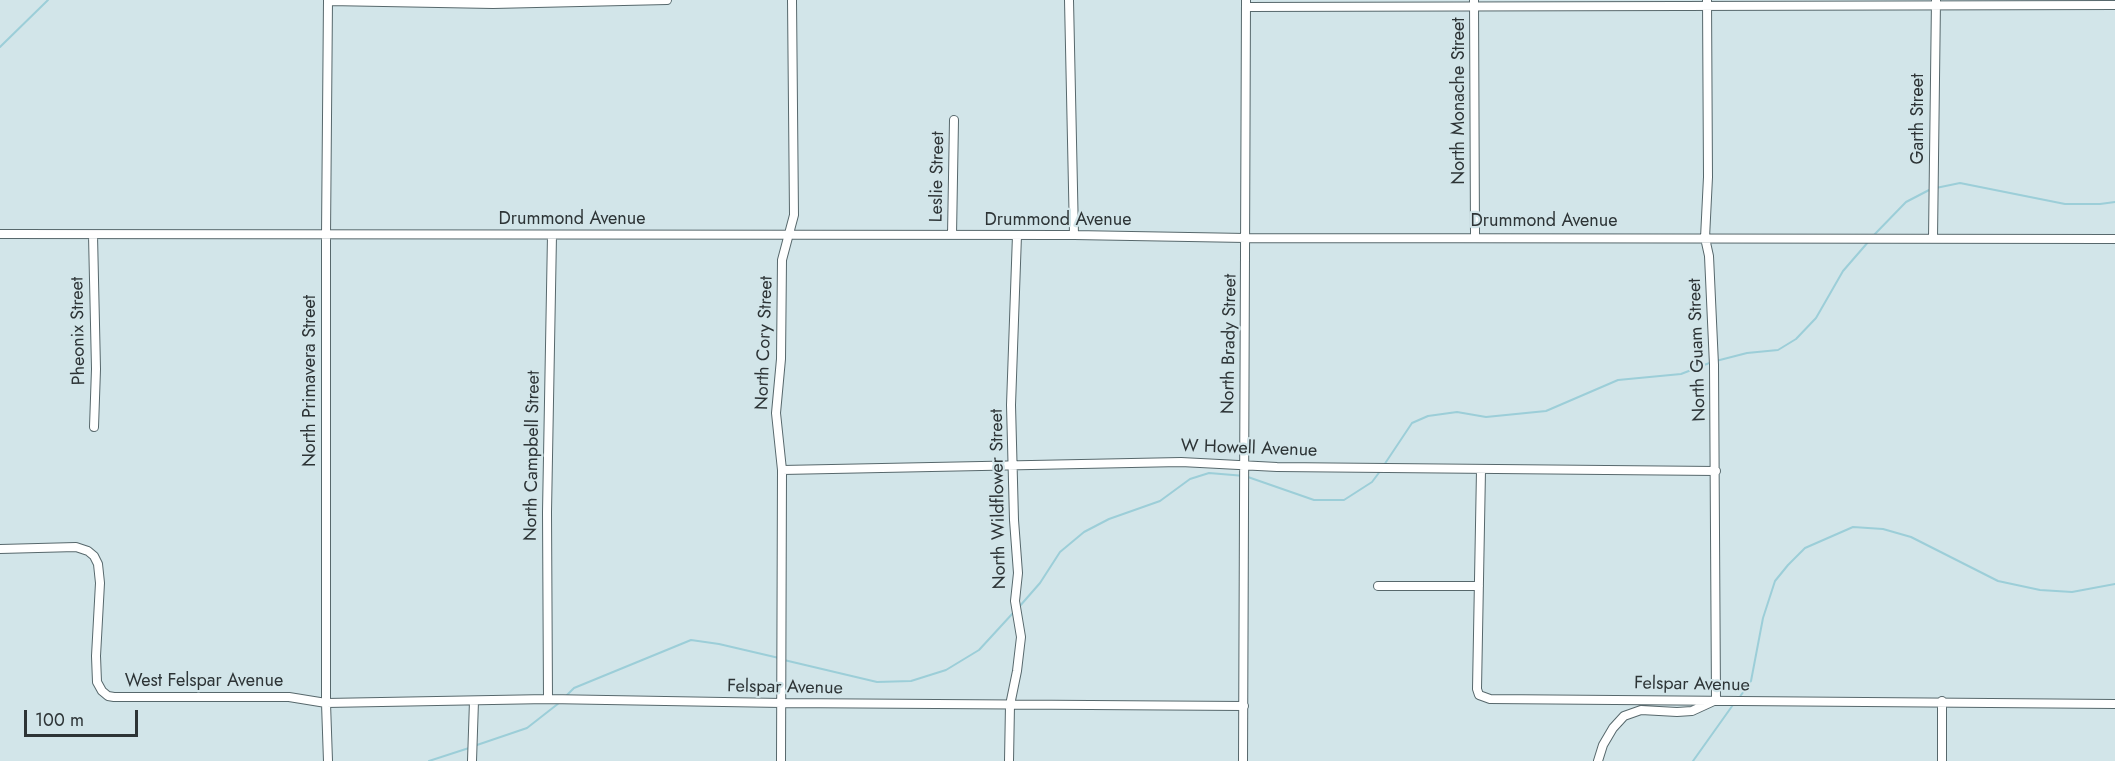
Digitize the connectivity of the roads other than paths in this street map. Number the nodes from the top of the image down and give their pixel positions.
1 (328, 0) edge
2 (667, 0) edge
3 (792, 0) edge
4 (1069, 0) edge
5 (1474, 3) edge
6 (1707, 3) edge
7 (1936, 3) edge
8 (1246, 4) edge
9 (2115, 5) edge
10 (954, 120) dead end
11 (0, 234) edge
12 (93, 235) junction
13 (326, 235) junction
14 (552, 235) junction
15 (1017, 235) junction
16 (1074, 235) junction
17 (788, 236) junction
18 (952, 236) junction
19 (1475, 237) junction
20 (1246, 238) junction
21 (1705, 238) junction
22 (1933, 238) junction
23 (2115, 239) edge
24 (94, 427) dead end
25 (1244, 464) junction
26 (1013, 465) junction
27 (1481, 470) junction
28 (782, 471) junction
29 (1716, 471) junction
30 (0, 549) edge
31 (1378, 585) dead end
32 (1479, 585) junction
33 (548, 699) junction
34 (474, 700) junction
35 (1716, 700) junction
36 (1942, 701) junction
37 (326, 703) junction
38 (782, 703) junction
39 (2115, 704) edge
40 (1010, 705) junction
41 (1244, 706) junction
42 (328, 761) edge
43 (472, 761) edge
44 (781, 761) edge
45 (1009, 761) edge
46 (1243, 761) edge
47 (1598, 761) edge
48 (1942, 761) edge

1 - 2 street
1 - 13 street, North Primavera Street
3 - 17 street, North Cory Street
4 - 16 street
5 - 6 street
5 - 8 street
5 - 19 street, North Monache Street
6 - 7 street
6 - 21 street, North Guam Street
7 - 9 street
7 - 22 street, Garth Street
8 - 20 street, North Brady Street
10 - 18 street, Leslie Street
11 - 12 street, Drummond Avenue
12 - 13 street, Drummond Avenue
12 - 24 street, Pheonix Street
13 - 14 street, Drummond Avenue
13 - 37 street, North Primavera Street
14 - 17 street, Drummond Avenue
14 - 33 street, North Campbell Street
15 - 16 street, Drummond Avenue
15 - 18 street, Drummond Avenue
15 - 26 street, North Wildflower Street
16 - 20 street, Drummond Avenue
17 - 18 street, Drummond Avenue
17 - 28 street, North Cory Street
19 - 20 street, Drummond Avenue
19 - 21 street, Drummond Avenue
20 - 25 street, North Brady Street
21 - 22 street, Drummond Avenue
21 - 29 street, North Guam Street
22 - 23 street, Drummond Avenue
25 - 26 street, W Howell Avenue
25 - 27 street, W Howell Avenue
25 - 41 street, North Brady Street
26 - 28 street, W Howell Avenue
26 - 40 street, North Wildflower Street
27 - 29 street, W Howell Avenue
27 - 32 street
28 - 38 street, North Cory Street
29 - 35 street, North Guam Street
30 - 37 street, West Felspar Avenue
31 - 32 street
32 - 35 street, Felspar Avenue
33 - 34 street, Felspar Avenue
33 - 38 street, Felspar Avenue
34 - 37 street, Felspar Avenue
34 - 43 street
35 - 36 street, Felspar Avenue
35 - 47 street
36 - 39 street, Felspar Avenue
36 - 48 street
37 - 42 street, North Primavera Street
38 - 40 street, Felspar Avenue
38 - 44 street, North Cory Street
40 - 41 street, Felspar Avenue
40 - 45 street, North Wildflower Street
41 - 46 street, North Brady Street

